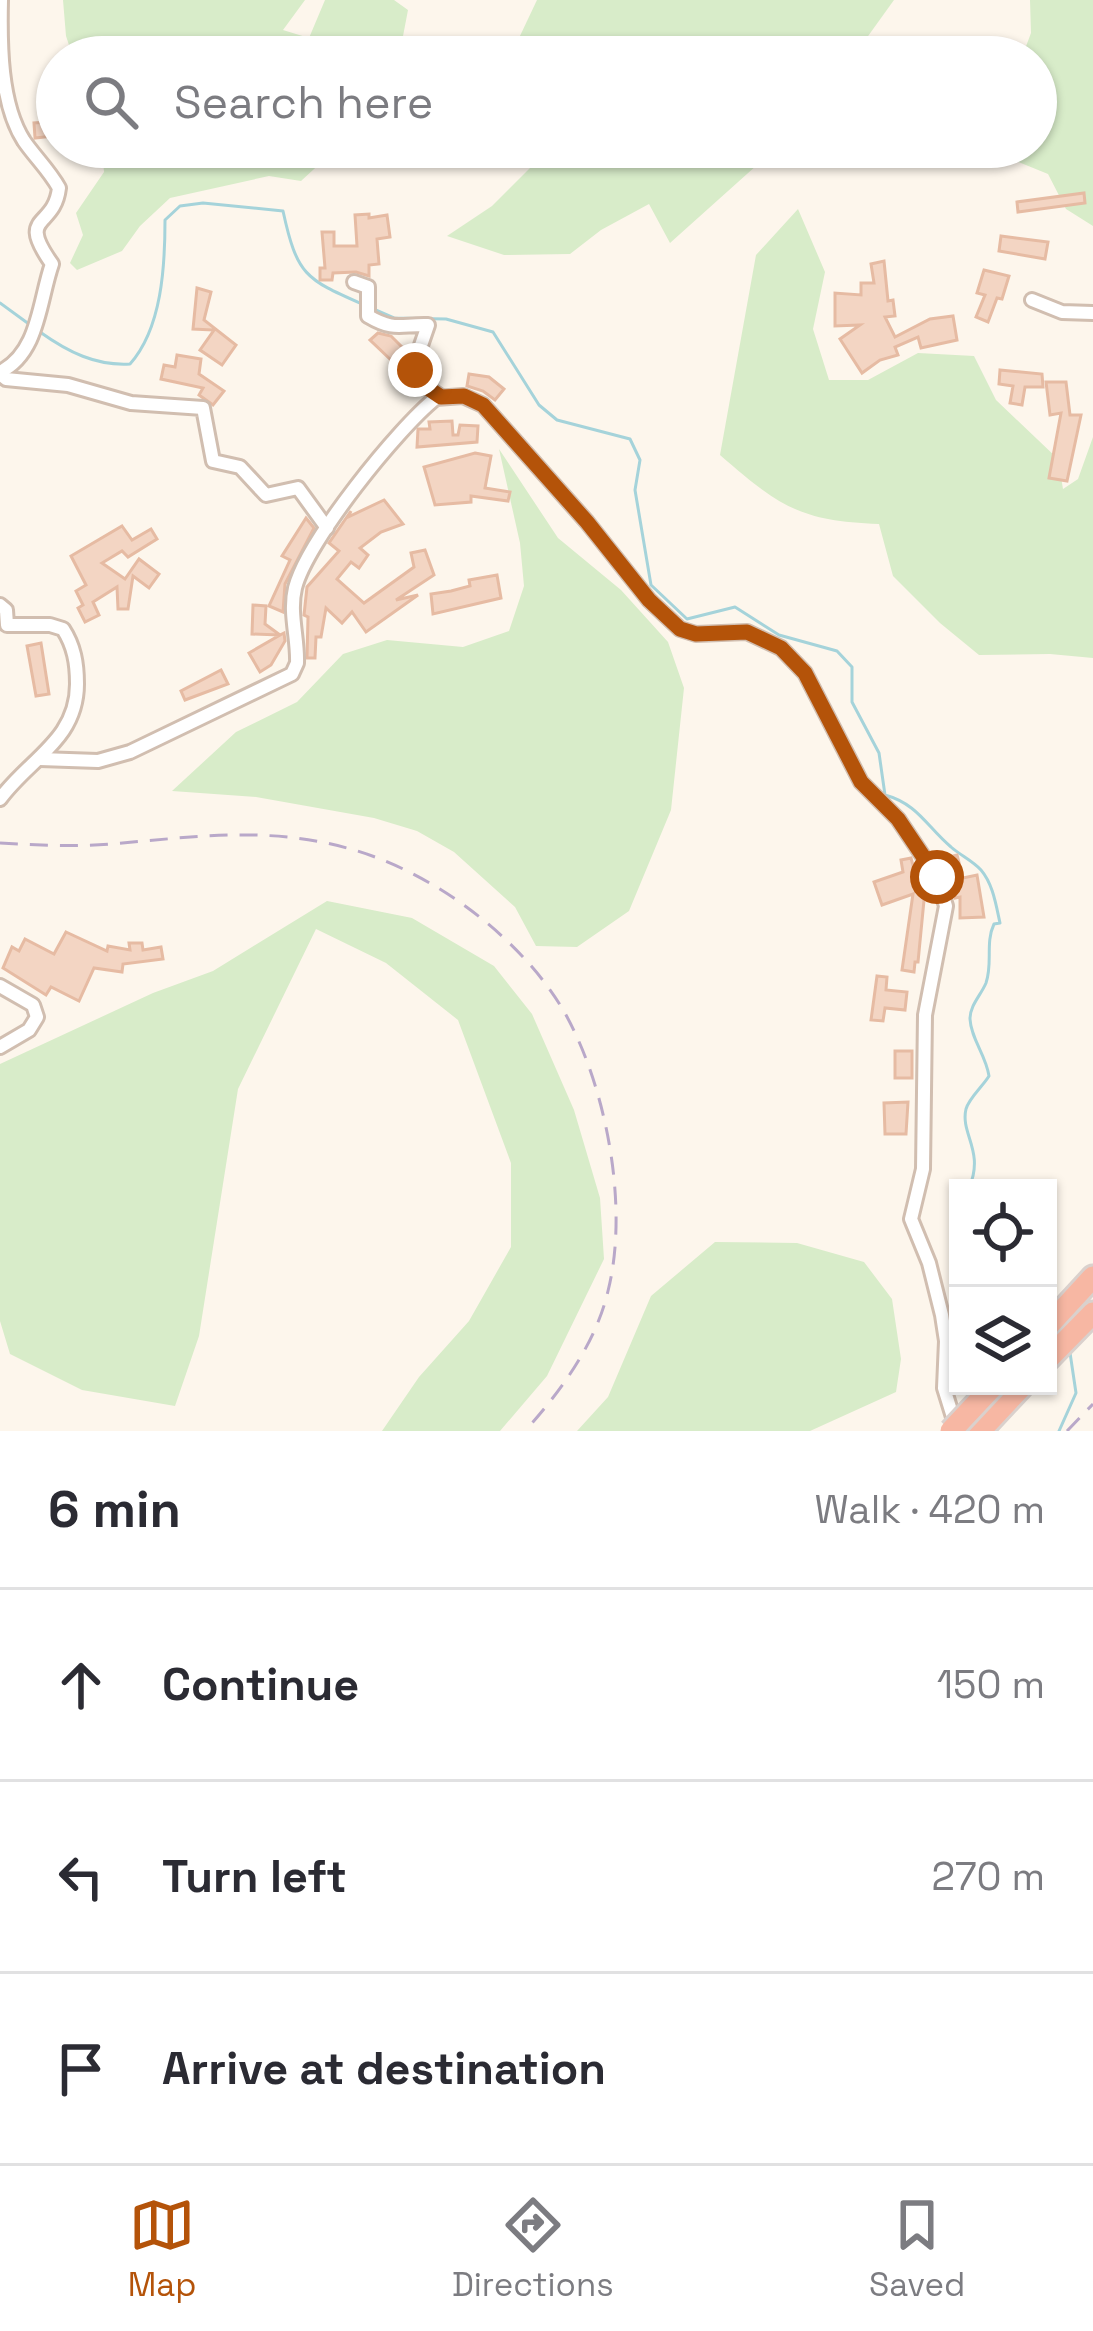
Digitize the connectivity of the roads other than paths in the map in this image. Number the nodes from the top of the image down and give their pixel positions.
1 (1, 0) edge
2 (36, 154) edge
3 (46, 168) edge
4 (354, 282) dead end
5 (1032, 300) dead end
6 (1093, 314) edge
7 (0, 373) edge
8 (441, 397) junction
9 (327, 528) junction
10 (0, 605) edge
11 (40, 759) junction
12 (0, 799) edge
13 (0, 986) edge
14 (0, 1047) edge
15 (1093, 1276) edge
16 (1093, 1313) edge
17 (1057, 1316) edge
18 (1057, 1350) edge
19 (985, 1395) edge
20 (1014, 1395) edge
21 (954, 1431) edge
22 (980, 1431) edge

1 - 2 street
3 - 7 street
4 - 8 street
5 - 6 street
7 - 9 street
8 - 9 street
8 - 21 street
9 - 11 street
10 - 11 street
11 - 12 street
13 - 14 street
15 - 17 highway
16 - 18 highway
19 - 21 highway, bridge
20 - 22 highway

